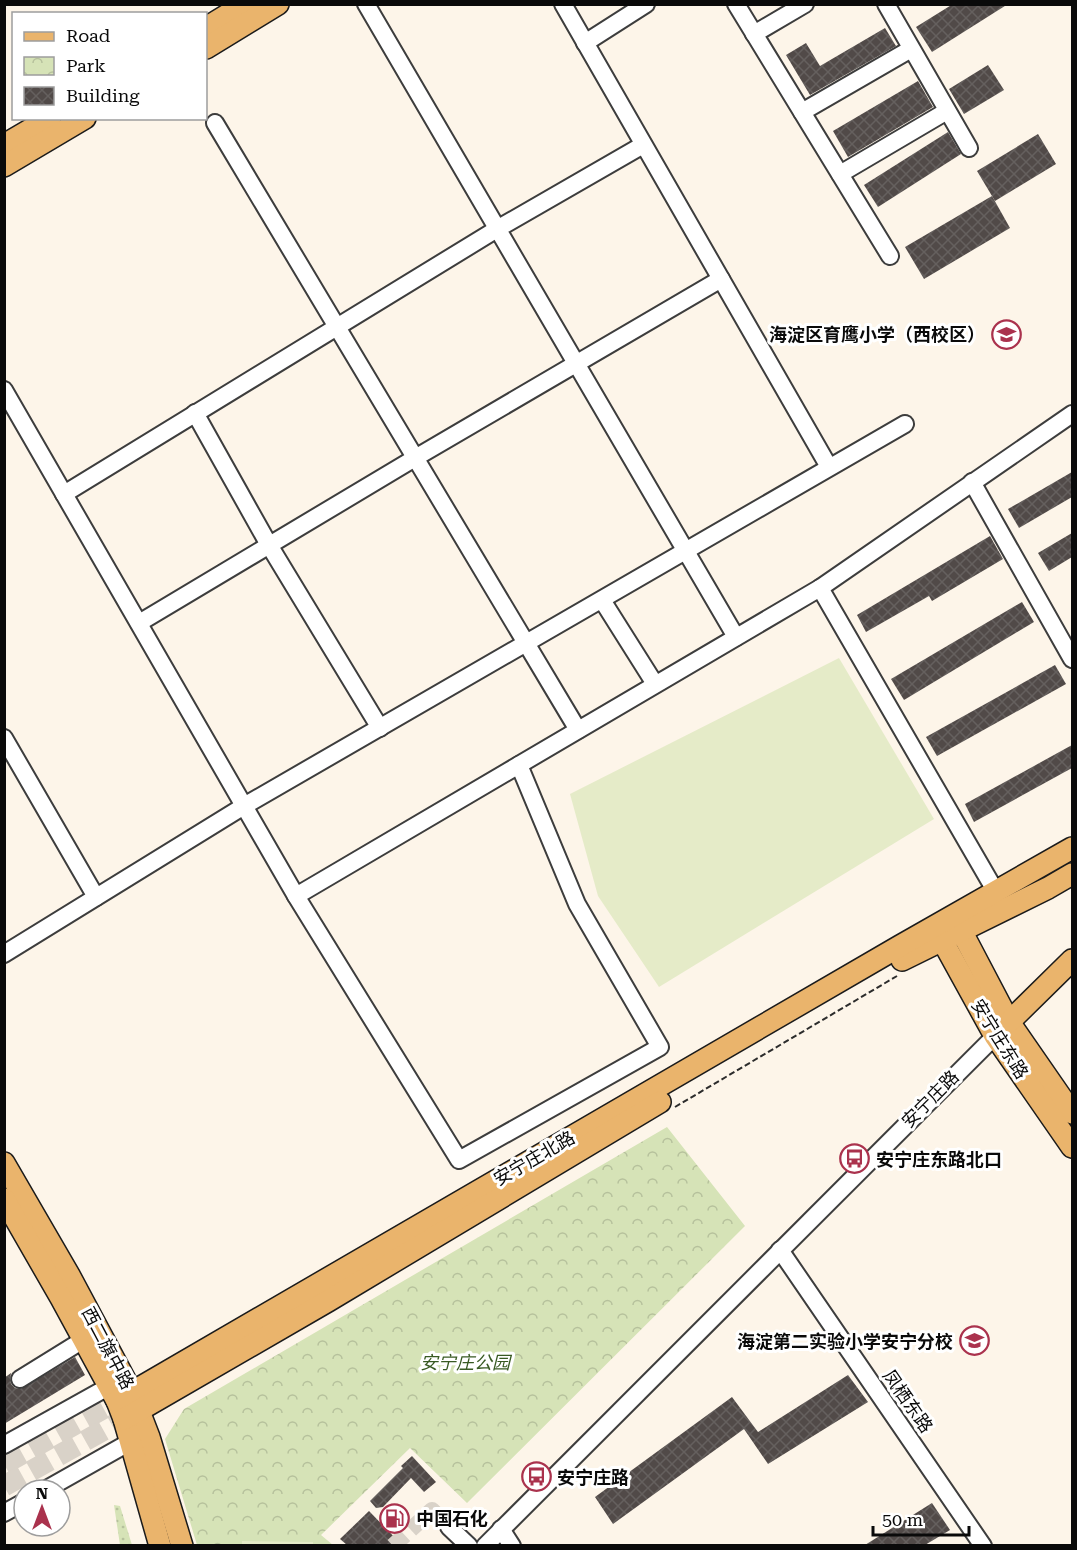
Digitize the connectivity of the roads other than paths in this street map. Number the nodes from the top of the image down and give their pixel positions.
1 (245, 4) edge
2 (278, 4) edge
3 (366, 4) edge
4 (563, 4) edge
5 (646, 4) edge
6 (736, 4) edge
7 (805, 4) edge
8 (886, 4) edge
9 (207, 27) edge
10 (754, 34) junction
11 (585, 43) junction
12 (207, 47) edge
13 (911, 49) junction
14 (947, 111) junction
15 (802, 112) junction
16 (47, 120) edge
17 (82, 120) edge
18 (215, 123) dead end
19 (4, 145) edge
20 (644, 145) junction
21 (969, 148) dead end
22 (4, 166) edge
23 (840, 174) junction
24 (498, 229) junction
25 (890, 256) dead end
26 (720, 279) junction
27 (337, 327) junction
28 (576, 363) junction
29 (4, 390) edge
30 (195, 413) junction
31 (1072, 414) edge
32 (905, 424) dead end
33 (415, 458) junction
34 (829, 467) junction
35 (972, 482) junction
36 (64, 494) junction
37 (269, 545) junction
38 (686, 551) junction
39 (820, 588) junction
40 (602, 600) junction
41 (139, 623) junction
42 (736, 637) junction
43 (526, 644) junction
44 (1072, 659) edge
45 (656, 684) junction
46 (380, 728) junction
47 (578, 730) junction
48 (4, 738) edge
49 (519, 765) junction
50 (244, 806) junction
51 (1072, 848) edge
52 (1072, 874) edge
53 (996, 892) junction
54 (296, 896) junction
55 (96, 897) junction
56 (957, 924) junction
57 (938, 934) junction
58 (4, 954) edge
59 (1072, 960) edge
60 (1002, 1029) junction
61 (1072, 1113) edge
62 (1072, 1147) edge
63 (4, 1163) edge
64 (4, 1198) edge
65 (780, 1250) junction
66 (83, 1340) junction
67 (20, 1380) dead end
68 (124, 1402) junction
69 (130, 1442) junction
70 (4, 1445) edge
71 (66, 1478) edge
72 (449, 1527) tunnel mouth
73 (501, 1529) junction
74 (160, 1545) edge
75 (182, 1545) edge
76 (469, 1545) edge
77 (485, 1545) edge
78 (512, 1545) edge
79 (983, 1545) edge

1 - 9 main road
2 - 12 main road
3 - 24 street
4 - 11 street
5 - 11 street
6 - 10 street
7 - 10 street
8 - 13 street
10 - 15 street
11 - 20 street
13 - 14 street
13 - 15 street
14 - 21 street
14 - 23 street
15 - 23 street
16 - 19 main road
17 - 22 main road
18 - 27 street
20 - 24 street
20 - 26 street
23 - 25 street
24 - 27 street
24 - 28 street
26 - 28 street
26 - 34 street
27 - 30 street
27 - 33 street
28 - 33 street
28 - 38 street
29 - 36 street
30 - 36 street
30 - 37 street
31 - 35 street
32 - 34 street
33 - 37 street
33 - 43 street
34 - 38 street
35 - 39 street
35 - 44 street
36 - 41 street
37 - 41 street
37 - 46 street
38 - 40 street
38 - 42 street
39 - 42 street
39 - 53 street
40 - 43 street
40 - 45 street
41 - 50 street
42 - 45 street
43 - 46 street
43 - 47 street
45 - 47 street
46 - 50 street
47 - 49 street
48 - 55 street
49 - 54 street
49 - 54 street
50 - 54 street
50 - 55 street
51 - 53 main road
52 - 56 main road
53 - 56 main road
55 - 58 street
56 - 57 main road, 安宁庄北路
56 - 60 main road, 安宁庄东路
57 - 60 main road, 安宁庄东路
57 - 68 main road, 安宁庄北路
59 - 60 main road, 安宁庄路
60 - 61 main road, 安宁庄东路
60 - 62 main road, 安宁庄东路
60 - 65 street, 安宁庄路
63 - 68 main road, 西二旗中路
64 - 66 main road, 西二旗中路
65 - 73 street, 安宁庄路
65 - 79 street, 凤栖东路
66 - 67 street
66 - 68 main road, 西二旗中路
68 - 69 main road, 西二旗中路
68 - 70 street
68 - 75 main road, 西二旗中路
69 - 71 street
69 - 74 main road, 西二旗中路
72 - 76 street
73 - 77 street, 安宁庄路
73 - 78 street

